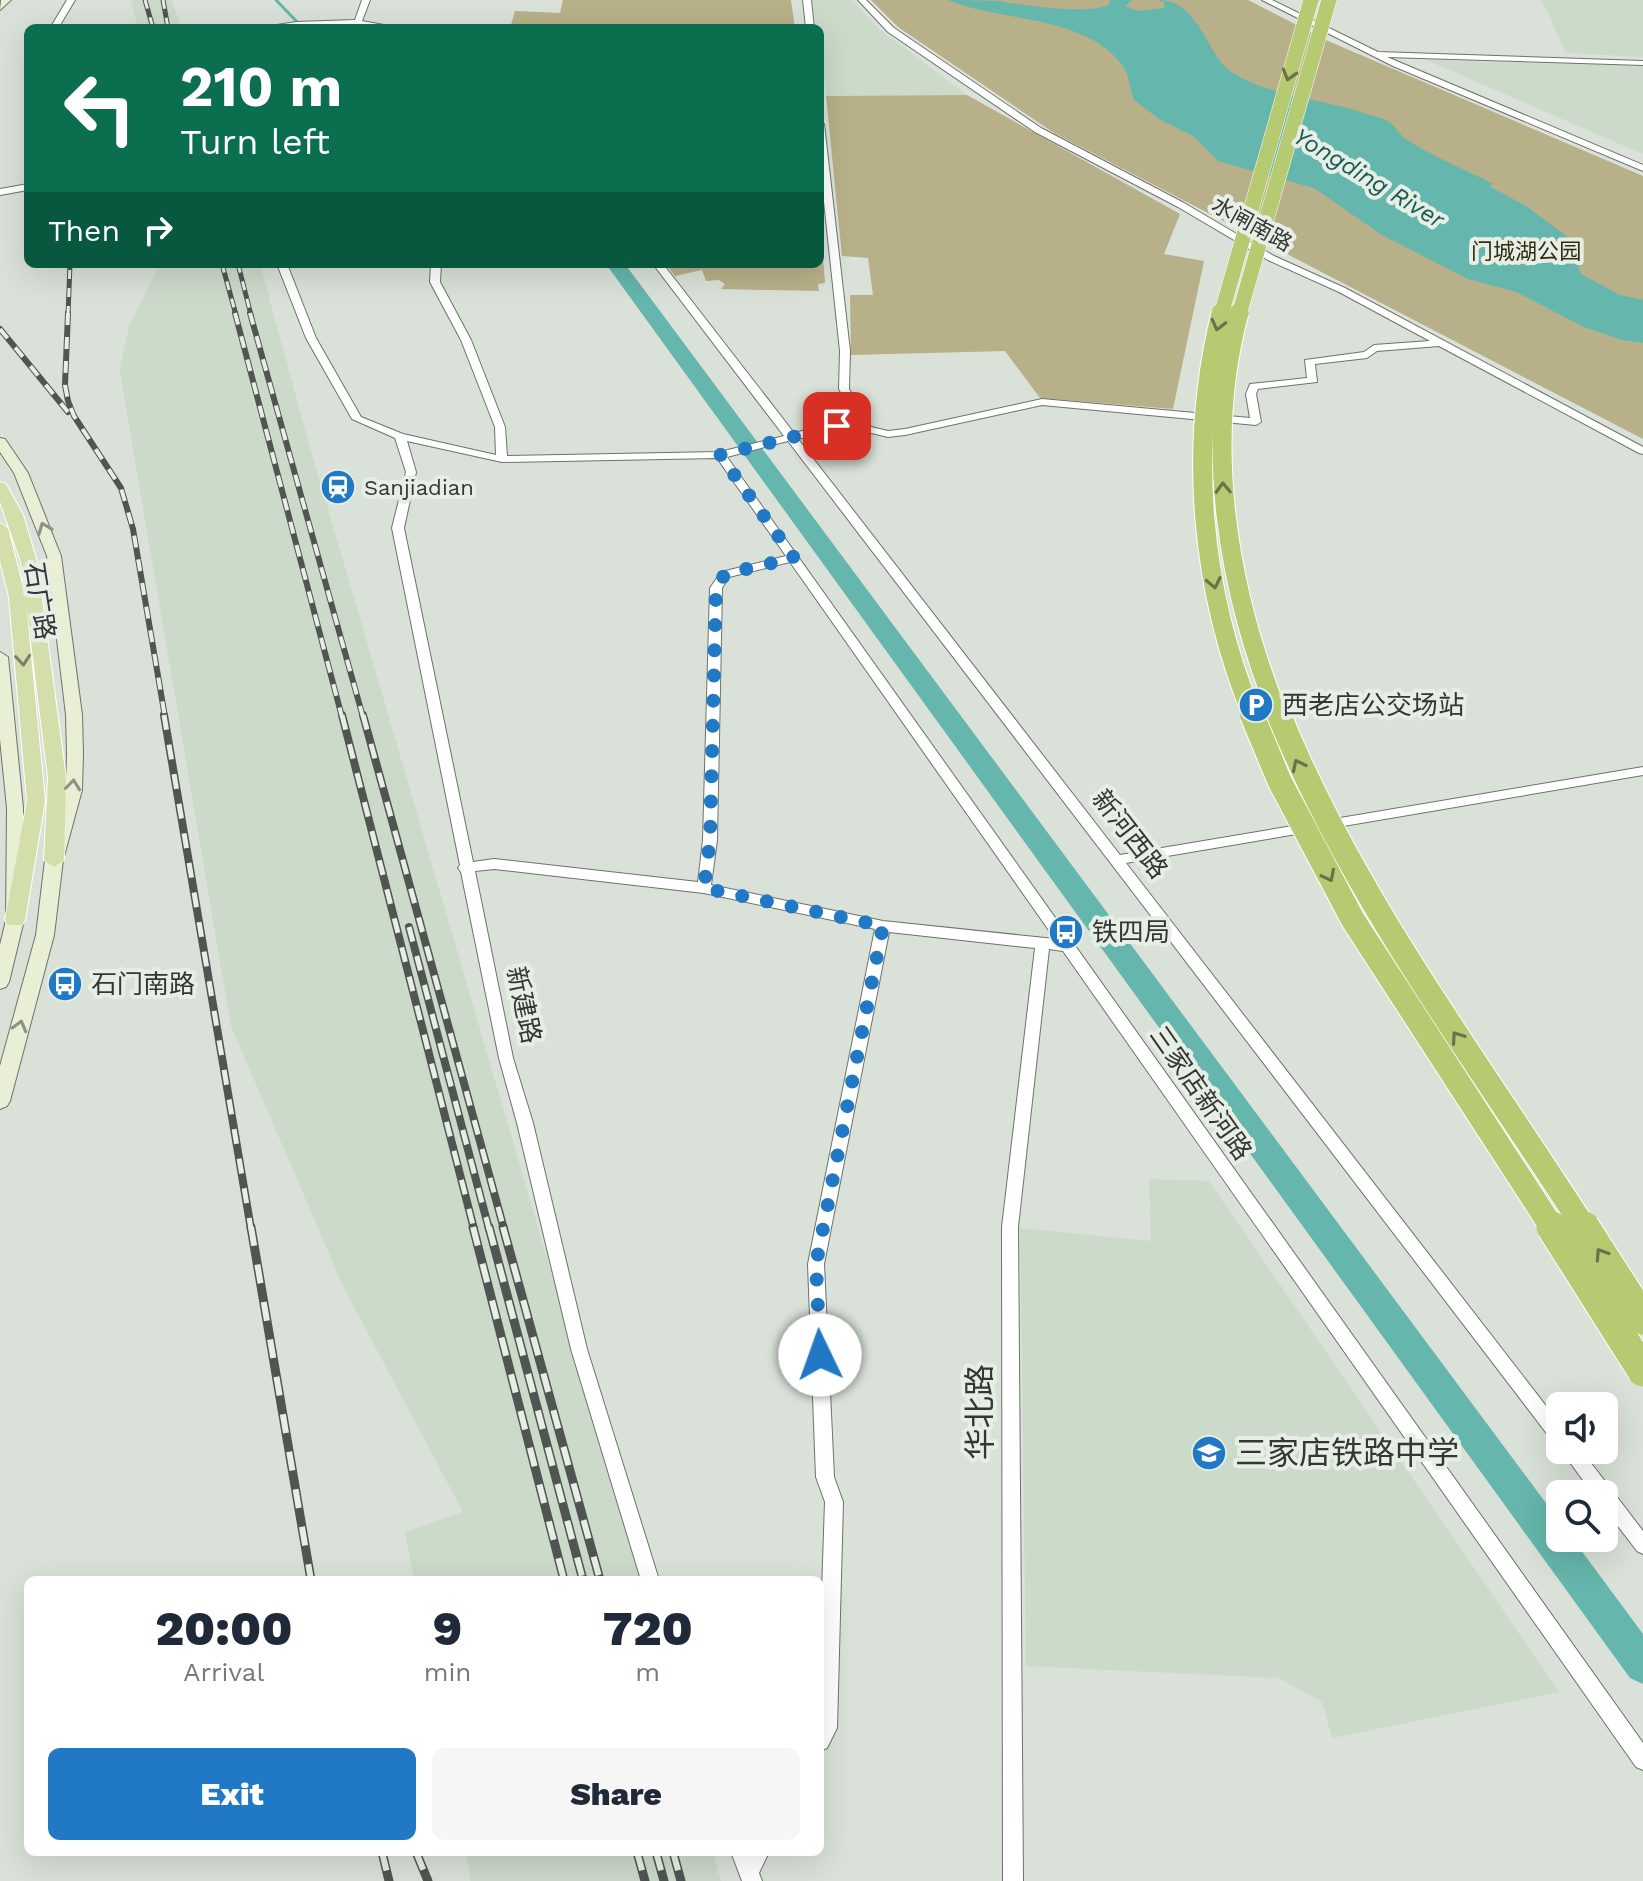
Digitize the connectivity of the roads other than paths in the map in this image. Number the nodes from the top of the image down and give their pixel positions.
1 (6, 0) edge
2 (71, 0) edge
3 (366, 0) edge
4 (807, 0) edge
5 (862, 0) edge
6 (1266, 0) edge
7 (1311, 0) edge
8 (1329, 0) edge
9 (0, 7) edge
10 (358, 22) junction
11 (57, 24) edge
12 (293, 24) edge
13 (371, 24) edge
14 (810, 24) edge
15 (1373, 54) junction
16 (1643, 63) edge
17 (824, 160) edge
18 (1643, 168) edge
19 (24, 188) edge
20 (0, 192) edge
21 (284, 268) edge
22 (436, 268) edge
23 (661, 268) edge
24 (1440, 343) junction
25 (860, 420) junction
26 (400, 436) junction
27 (791, 437) junction
28 (0, 442) edge
29 (1643, 451) edge
30 (720, 455) junction
31 (502, 459) junction
32 (0, 487) edge
33 (0, 528) edge
34 (794, 558) junction
35 (0, 657) edge
36 (3, 728) edge
37 (1643, 771) edge
38 (54, 860) junction
39 (1117, 860) junction
40 (465, 868) junction
41 (704, 888) junction
42 (15, 920) junction
43 (883, 926) junction
44 (1042, 945) junction
45 (1068, 946) junction
46 (0, 982) edge
47 (0, 1099) edge
48 (1643, 1319) edge
49 (1643, 1371) edge
50 (1546, 1419) edge
51 (1581, 1464) edge
52 (1593, 1480) edge
53 (1618, 1512) edge
54 (1643, 1545) edge
55 (649, 1576) edge
56 (824, 1734) edge
57 (1643, 1760) edge
58 (1013, 1881) edge

1 - 9 main road
2 - 11 street
3 - 10 street
4 - 14 street
5 - 24 street, 水闸南路
6 - 15 street
7 -> 49 highway, bridge
48 -> 8 highway, bridge
10 - 12 street
10 - 13 street
15 - 16 street
15 - 18 street
17 - 25 street
19 - 20 street
21 - 26 street
22 - 31 street
23 - 27 street, 新河西路
24 - 25 street
24 - 29 street, 水闸南路
25 - 27 street
26 - 31 street
26 - 40 street, 新建路
27 - 30 street
27 - 39 street, 新河西路
38 -> 28 main road
30 - 31 street
30 - 34 street, 三家店新河路
32 - 38 main road, 石广路
33 -> 42 main road, 石广路
34 - 41 street
34 - 45 street, 三家店新河路
35 - 36 main road
36 - 42 main road
37 - 39 street
47 -> 38 main road
39 - 50 street, 新河西路
40 - 41 street
40 - 55 street, 新建路
41 - 43 street
42 - 46 main road
43 - 44 street
43 - 56 street
44 - 45 street
44 - 58 street, 华北路
45 - 57 street, 三家店新河路
51 - 52 street
53 - 54 street

